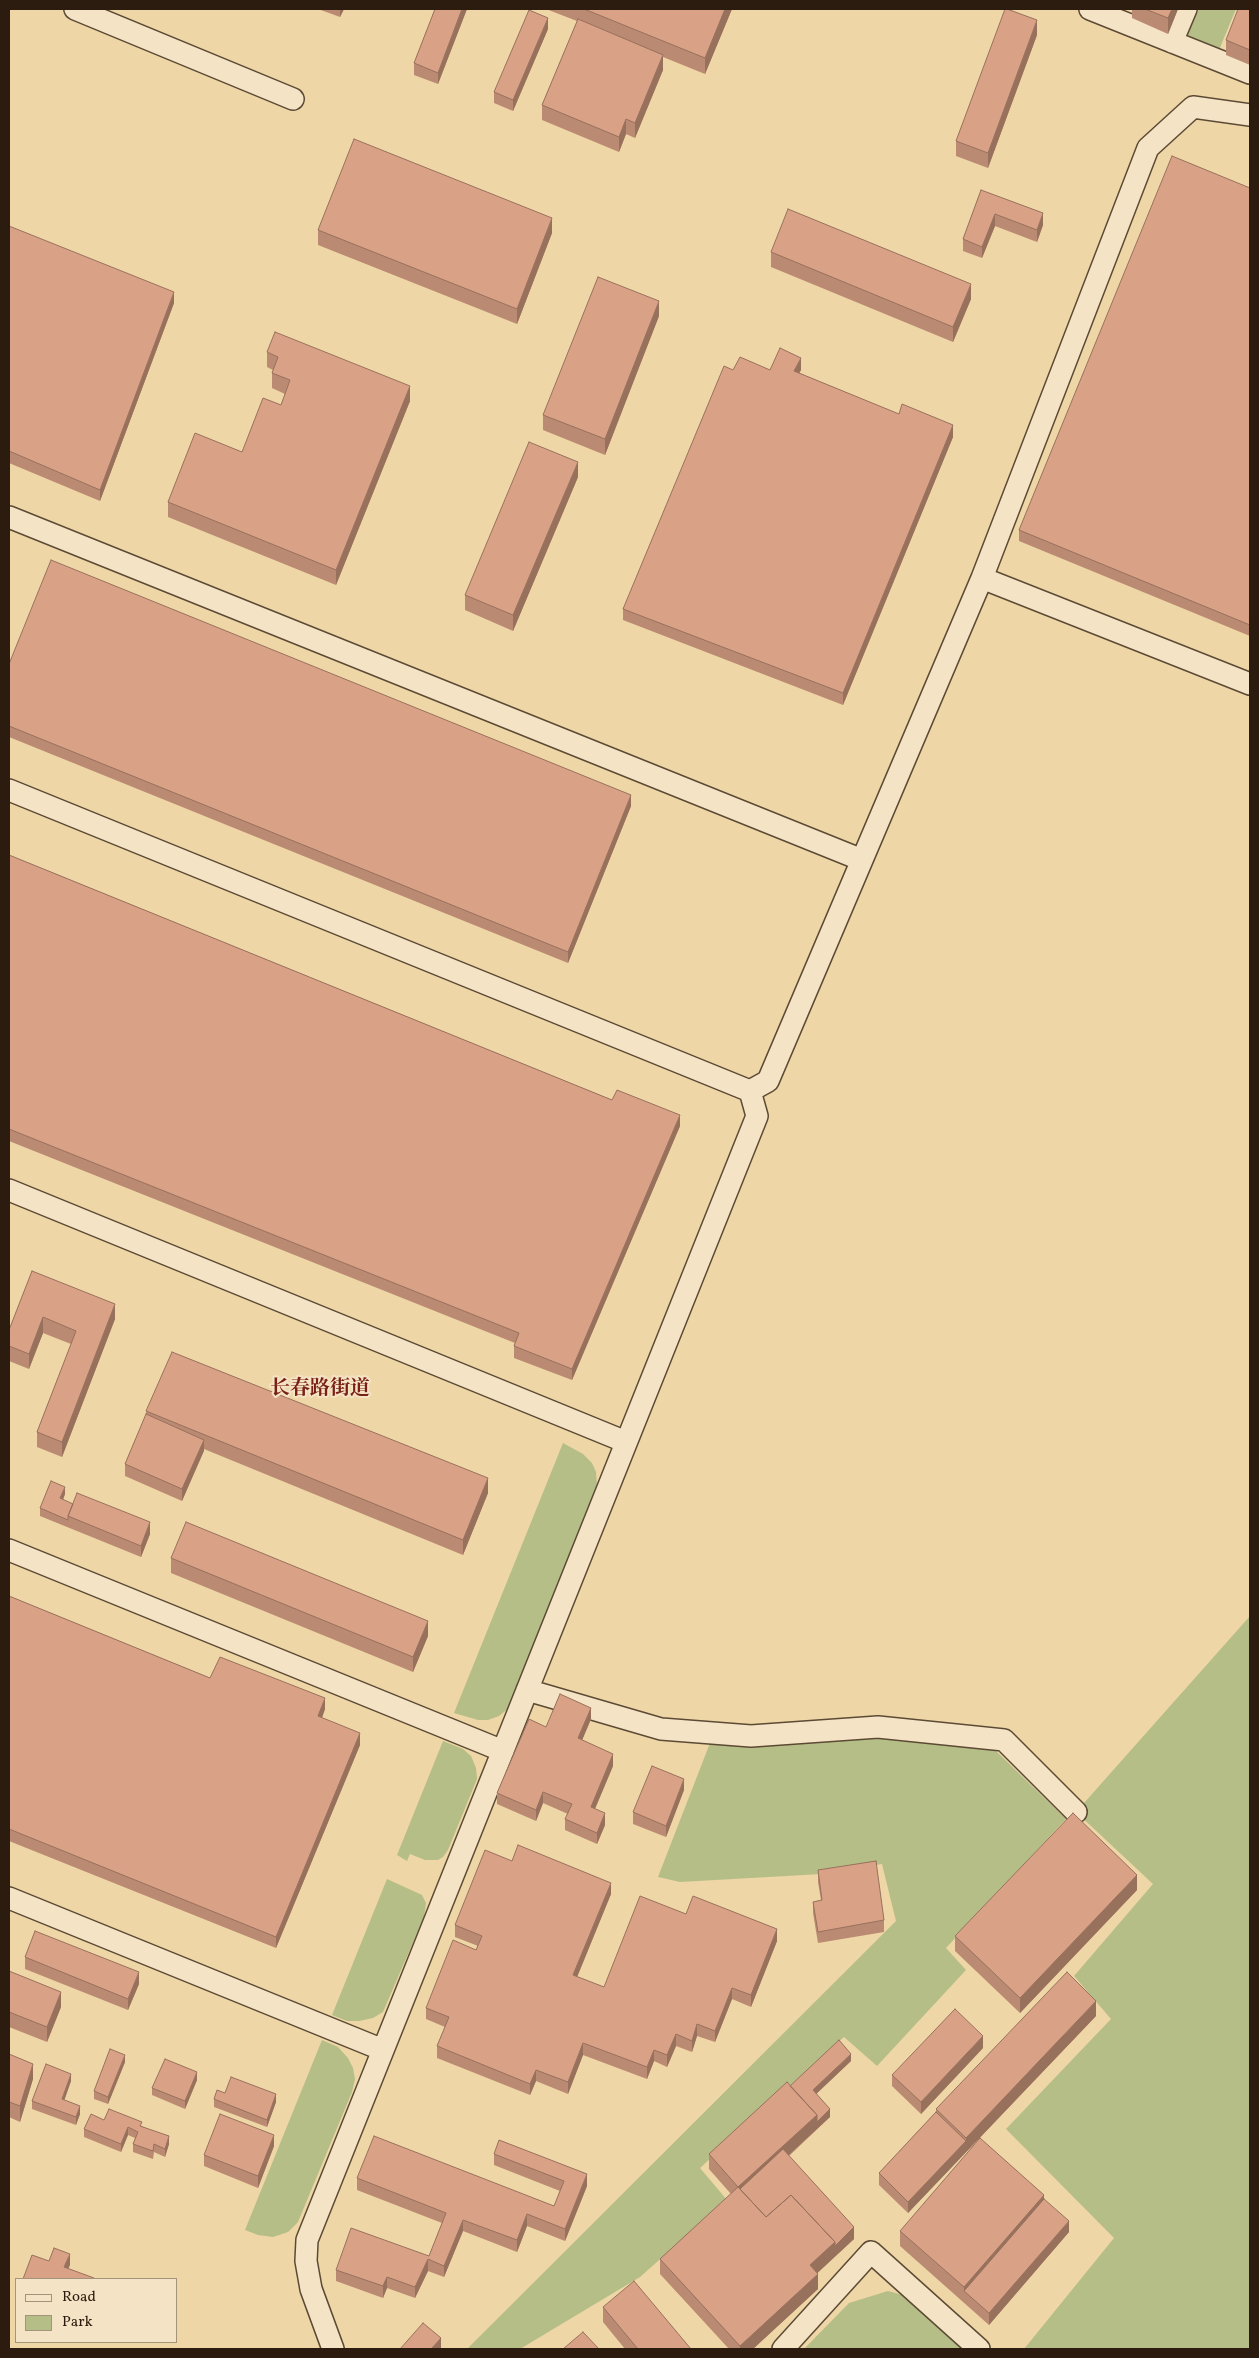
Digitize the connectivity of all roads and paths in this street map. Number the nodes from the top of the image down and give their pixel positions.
1 (75, 9) edge
2 (1090, 9) edge
3 (1186, 9) edge
4 (1172, 42) junction
5 (1250, 73) edge
6 (293, 99) dead end
7 (1250, 115) edge
8 (9, 517) edge
9 (982, 578) junction
10 (1250, 684) edge
11 (9, 790) edge
12 (862, 860) junction
13 (750, 1091) junction
14 (9, 1190) edge
15 (626, 1442) junction
16 (9, 1550) edge
17 (527, 1690) junction
18 (503, 1751) junction
19 (1076, 1812) dead end
20 (9, 1898) edge
21 (383, 2050) junction
22 (333, 2349) edge
23 (782, 2349) edge
24 (979, 2349) edge

1 - 6 lane
2 - 4 lane
3 - 4 lane
4 - 5 lane
7 - 9 lane
8 - 12 lane
9 - 10 lane
9 - 12 lane
11 - 13 lane
12 - 13 lane
13 - 15 lane
14 - 15 lane
15 - 17 lane
16 - 18 lane
17 - 18 lane
17 - 19 lane
18 - 21 lane
20 - 21 lane
21 - 22 lane
23 - 24 lane

